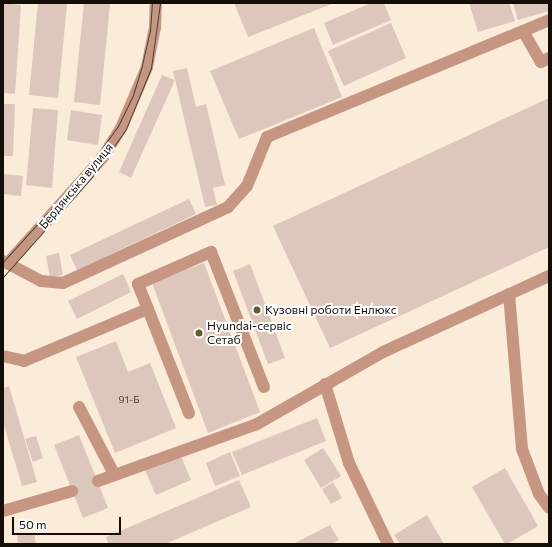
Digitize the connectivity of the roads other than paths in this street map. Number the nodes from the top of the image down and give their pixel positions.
1 (156, 3) edge
2 (549, 20) edge
3 (523, 31) junction
4 (549, 58) edge
5 (6, 262) edge
6 (549, 276) edge
7 (509, 294) junction
8 (148, 309) junction
9 (3, 356) edge
10 (325, 384) junction
11 (264, 386) dead end
12 (79, 407) dead end
13 (189, 414) dead end
14 (114, 474) junction
15 (98, 481) tunnel mouth
16 (72, 491) tunnel mouth
17 (549, 508) edge
18 (3, 511) edge
19 (388, 544) edge

1 - 5 street, Бердянська вулиця
2 - 3 street
3 - 4 street
3 - 5 street
6 - 7 street
7 - 10 street
7 - 17 street
8 - 9 street
8 - 11 street
8 - 13 street
10 - 14 street
10 - 19 street
12 - 14 street
14 - 15 street
16 - 18 street

